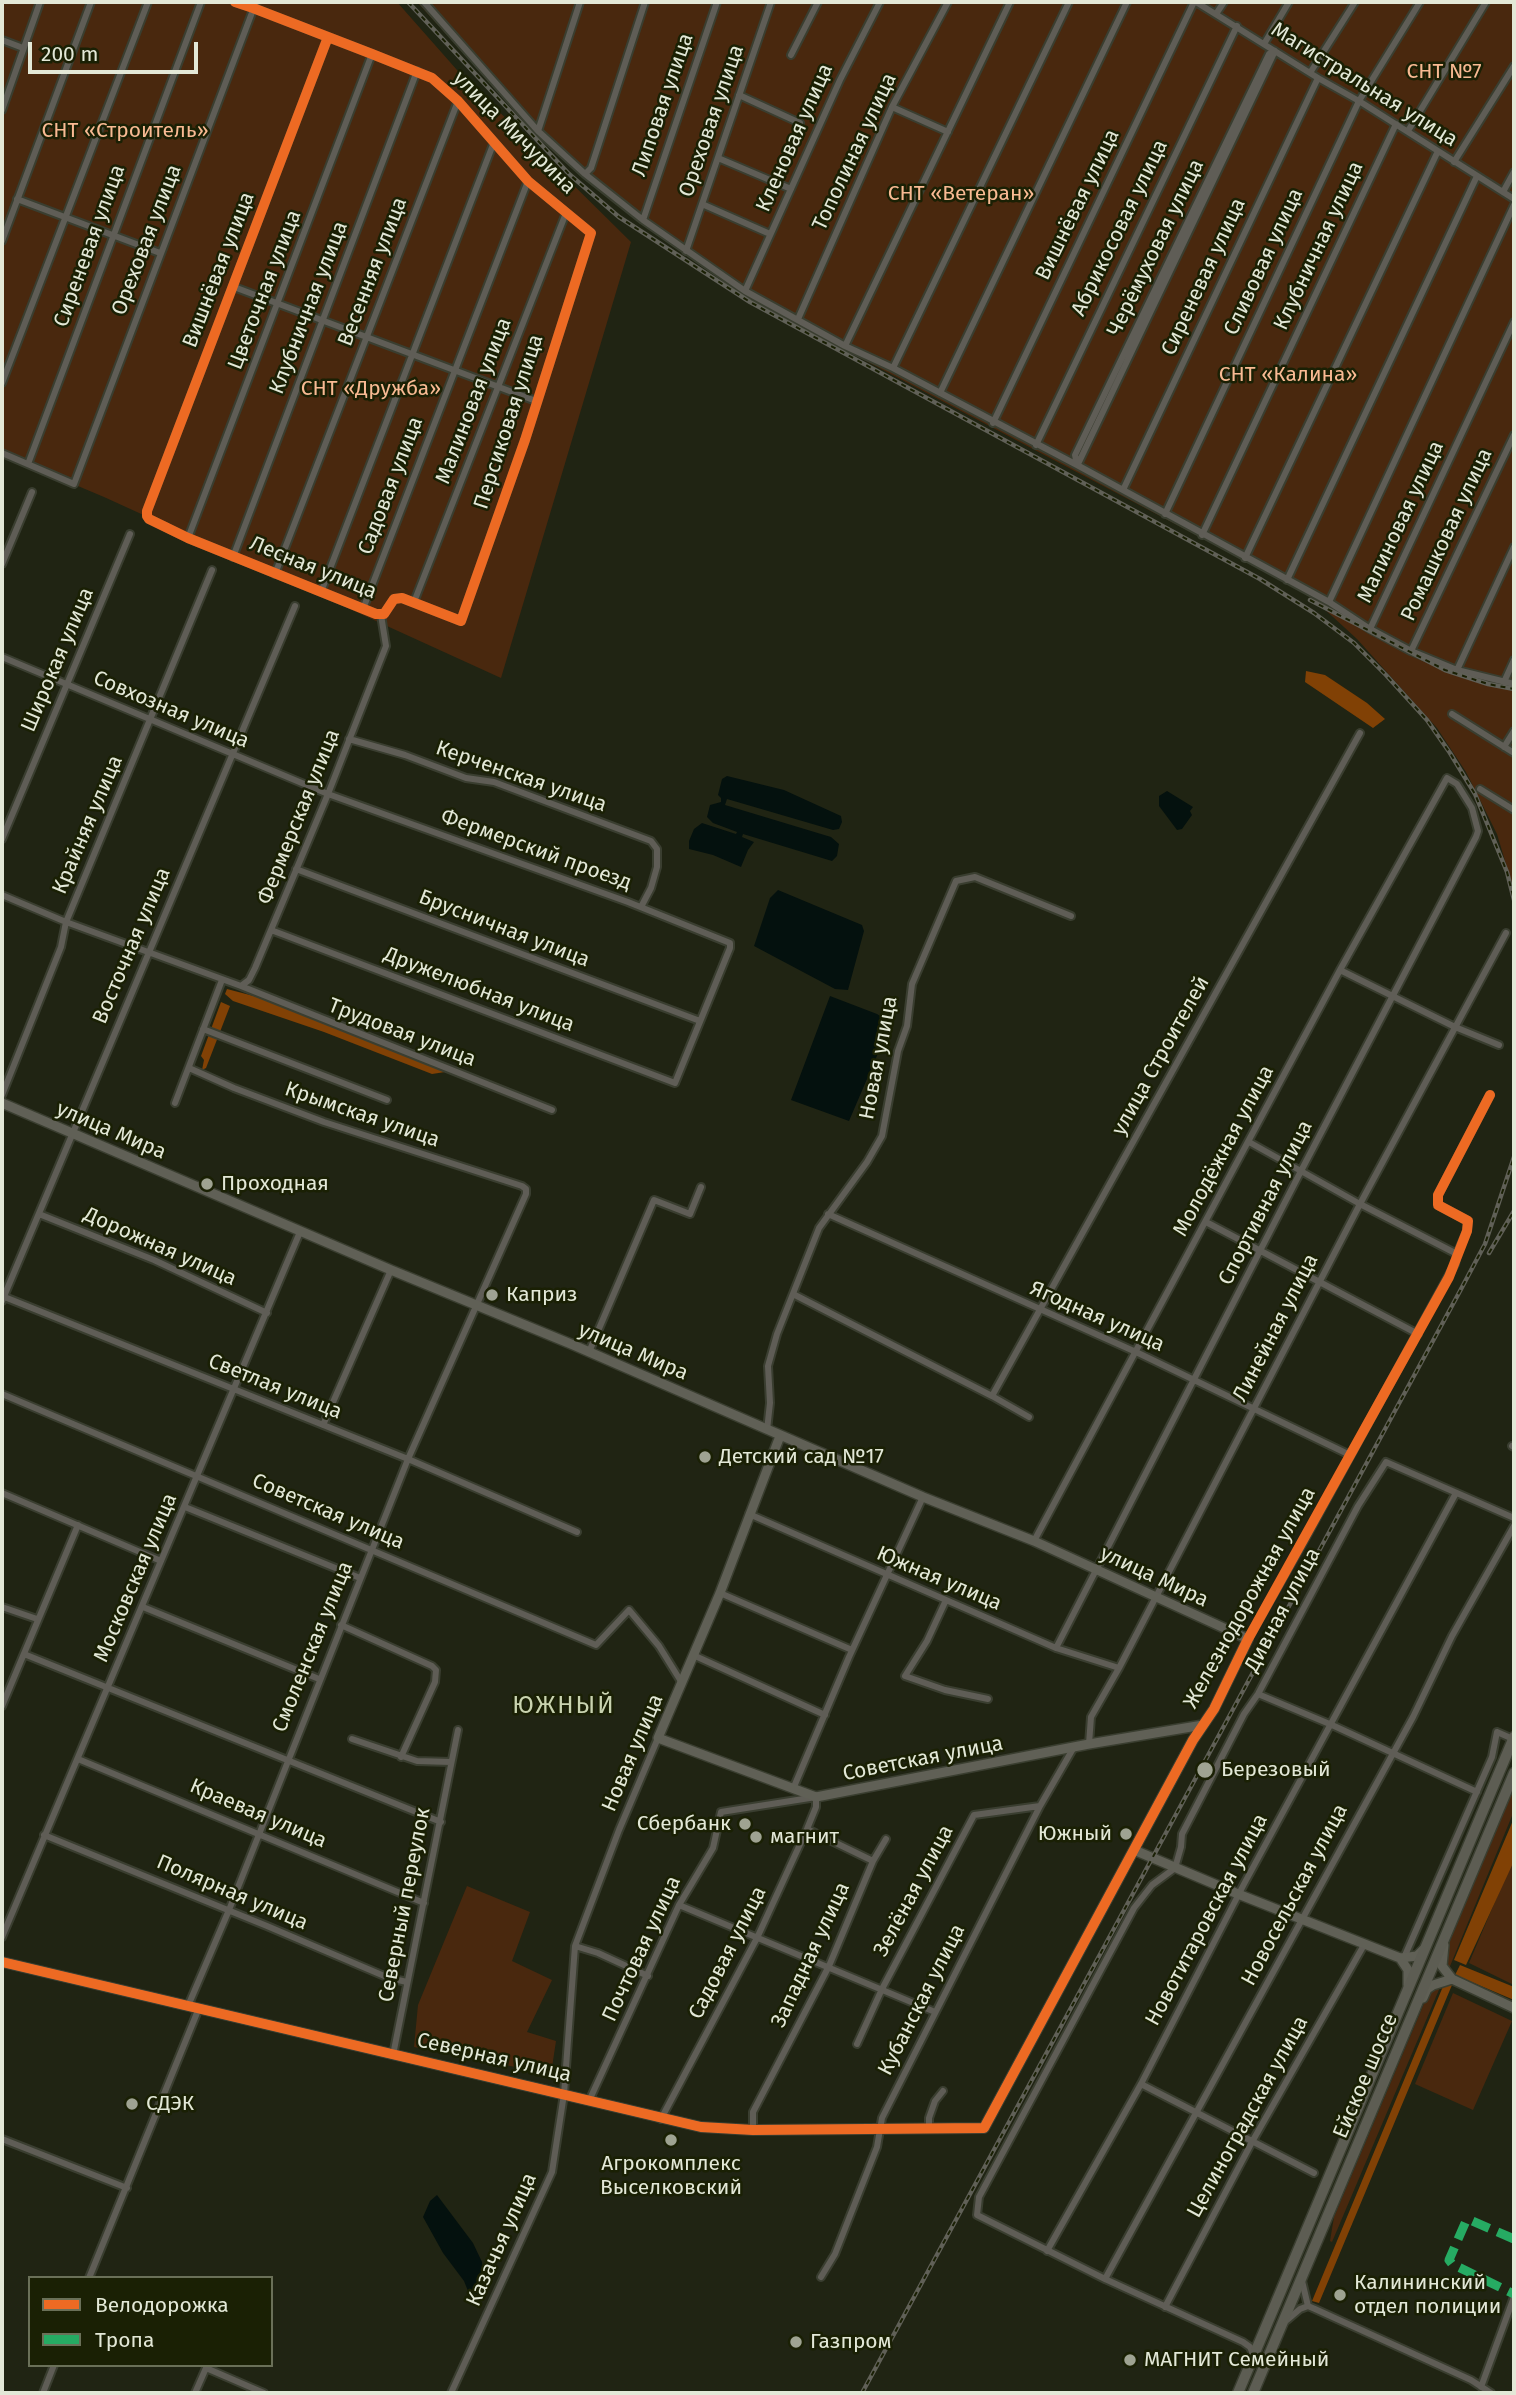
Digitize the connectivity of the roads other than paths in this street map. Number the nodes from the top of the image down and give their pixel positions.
1 (38, 2) edge
2 (91, 2) edge
3 (148, 2) edge
4 (201, 2) edge
5 (235, 2) edge
6 (424, 2) edge
7 (580, 2) edge
8 (645, 2) edge
9 (717, 2) edge
10 (771, 2) edge
11 (818, 2) edge
12 (880, 2) edge
13 (948, 2) edge
14 (1010, 2) edge
15 (1069, 2) edge
16 (1127, 2) edge
17 (1195, 2) edge
18 (1223, 2) edge
19 (1289, 2) edge
20 (1355, 2) edge
21 (1420, 2) edge
22 (1486, 2) edge
23 (255, 5) edge
24 (1216, 14) junction
25 (1237, 26) junction
26 (328, 37) junction
27 (2, 40) edge
28 (1264, 44) junction
29 (23, 48) junction
30 (1275, 51) junction
31 (372, 54) junction
32 (791, 55) dead end
33 (1514, 66) edge
34 (417, 71) junction
35 (1310, 73) junction
36 (1318, 78) junction
37 (5, 92) edge
38 (739, 95) junction
39 (457, 101) junction
40 (1359, 101) junction
41 (892, 107) junction
42 (2, 110) edge
43 (800, 123) dead end
44 (1396, 124) junction
45 (538, 131) junction
46 (1408, 131) junction
47 (948, 132) junction
48 (494, 142) junction
49 (1438, 151) junction
50 (718, 158) junction
51 (1454, 162) junction
52 (1514, 172) edge
53 (586, 174) junction
54 (1477, 176) junction
55 (528, 181) junction
56 (791, 189) junction
57 (1503, 192) junction
58 (17, 199) junction
59 (1514, 199) edge
60 (702, 204) junction
61 (1514, 205) edge
62 (566, 213) junction
63 (64, 217) junction
64 (643, 220) junction
65 (591, 233) joint
66 (771, 234) junction
67 (112, 236) junction
68 (2, 241) edge
69 (686, 251) junction
70 (160, 253) junction
71 (234, 287) junction
72 (745, 291) junction
73 (279, 304) junction
74 (798, 319) junction
75 (322, 321) junction
76 (1514, 322) edge
77 (366, 338) junction
78 (845, 346) junction
79 (411, 355) junction
80 (892, 368) junction
81 (454, 371) junction
82 (2, 383) edge
83 (498, 388) junction
84 (940, 393) junction
85 (536, 401) junction
86 (993, 423) junction
87 (1514, 435) edge
88 (1036, 445) junction
89 (2, 453) edge
90 (28, 464) junction
91 (1077, 465) junction
92 (1122, 490) junction
93 (32, 492) dead end
94 (1165, 514) junction
95 (147, 516) joint
96 (130, 534) dead end
97 (1202, 535) junction
98 (188, 538) junction
99 (1514, 547) edge
100 (233, 557) junction
101 (1245, 558) junction
102 (2, 564) edge
103 (212, 570) dead end
104 (275, 574) junction
105 (1287, 580) junction
106 (321, 592) junction
107 (414, 602) junction
108 (1329, 603) junction
109 (295, 606) dead end
110 (363, 608) junction
111 (381, 615) junction
112 (1370, 629) junction
113 (1411, 651) junction
114 (2, 657) edge
115 (1514, 660) edge
116 (1457, 670) junction
117 (1504, 682) junction
118 (1514, 684) edge
119 (67, 685) junction
120 (1452, 714) dead end
121 (150, 721) junction
122 (1514, 731) edge
123 (1360, 733) dead end
124 (349, 739) junction
125 (1504, 747) junction
126 (1514, 753) edge
127 (231, 755) junction
128 (1447, 778) joint
129 (1480, 789) dead end
130 (328, 794) junction
131 (1514, 810) edge
132 (2, 839) edge
133 (296, 869) junction
134 (2, 895) edge
135 (640, 907) junction
136 (1072, 916) dead end
137 (66, 922) junction
138 (271, 930) junction
139 (1506, 933) dead end
140 (148, 953) junction
141 (1340, 970) junction
142 (226, 981) junction
143 (240, 986) junction
144 (1393, 997) junction
145 (700, 1021) junction
146 (1455, 1027) junction
147 (203, 1029) junction
148 (1499, 1045) dead end
149 (189, 1068) junction
150 (2, 1095) edge
151 (1490, 1095) dead end
152 (387, 1100) dead end
153 (2, 1103) edge
154 (175, 1103) dead end
155 (552, 1110) dead end
156 (72, 1134) junction
157 (1249, 1142) junction
158 (1301, 1171) junction
159 (701, 1187) dead end
160 (526, 1189) joint
161 (1360, 1204) junction
162 (39, 1214) junction
163 (828, 1214) junction
164 (1206, 1222) junction
165 (300, 1232) junction
166 (1260, 1251) junction
167 (1457, 1254) junction
168 (391, 1270) junction
169 (1319, 1283) junction
170 (793, 1294) junction
171 (2, 1298) edge
172 (476, 1306) junction
173 (1041, 1311) junction
174 (267, 1313) junction
175 (1418, 1334) junction
176 (589, 1352) junction
177 (1136, 1352) junction
178 (1194, 1381) junction
179 (234, 1391) junction
180 (2, 1394) edge
181 (992, 1396) junction
182 (1255, 1409) junction
183 (1029, 1417) dead end
184 (323, 1425) junction
185 (768, 1430) junction
186 (780, 1436) junction
187 (1350, 1455) junction
188 (408, 1459) junction
189 (198, 1476) junction
190 (2, 1493) edge
191 (1456, 1493) junction
192 (923, 1497) junction
193 (184, 1507) junction
194 (749, 1514) junction
195 (1514, 1518) edge
196 (78, 1525) junction
197 (1514, 1526) edge
198 (577, 1532) dead end
199 (1034, 1541) junction
200 (372, 1549) junction
201 (161, 1561) junction
202 (1096, 1570) junction
203 (887, 1576) junction
204 (360, 1578) junction
205 (720, 1593) junction
206 (1155, 1597) junction
207 (946, 1600) junction
208 (2, 1607) edge
209 (143, 1607) junction
210 (37, 1619) junction
211 (341, 1625) junction
212 (1248, 1639) junction
213 (1056, 1648) junction
214 (852, 1650) junction
215 (24, 1654) junction
216 (693, 1655) junction
217 (1119, 1668) junction
218 (319, 1679) junction
219 (682, 1683) junction
220 (109, 1688) junction
221 (1258, 1694) junction
222 (988, 1699) dead end
223 (2, 1706) edge
224 (825, 1715) junction
225 (1203, 1725) junction
226 (1332, 1725) junction
227 (458, 1730) dead end
228 (658, 1738) junction
229 (1514, 1738) edge
230 (352, 1739) dead end
231 (1090, 1744) junction
232 (1074, 1747) junction
233 (1392, 1753) junction
234 (401, 1757) junction
235 (78, 1759) junction
236 (287, 1760) junction
237 (451, 1762) junction
238 (1514, 1773) edge
239 (793, 1789) junction
240 (1478, 1792) junction
241 (816, 1797) junction
242 (1040, 1806) junction
243 (441, 1822) junction
244 (807, 1829) junction
245 (258, 1832) junction
246 (44, 1835) junction
247 (886, 1839) dead end
248 (1134, 1850) junction
249 (873, 1861) junction
250 (1175, 1868) junction
251 (1238, 1895) junction
252 (424, 1903) junction
253 (679, 1905) junction
254 (229, 1910) junction
255 (1303, 1920) junction
256 (1434, 1930) junction
257 (2, 1937) edge
258 (757, 1938) junction
259 (1443, 1943) junction
260 (1364, 1945) junction
261 (575, 1946) junction
262 (1403, 1955) junction
263 (2, 1962) edge
264 (829, 1966) junction
265 (648, 1976) junction
266 (1452, 1979) junction
267 (407, 1982) junction
268 (882, 1989) junction
269 (1408, 1991) junction
270 (188, 2006) junction
271 (199, 2008) junction
272 (1514, 2008) edge
273 (935, 2012) junction
274 (1412, 2017) junction
275 (858, 2045) dead end
276 (393, 2055) junction
277 (1141, 2084) junction
278 (943, 2091) dead end
279 (564, 2094) junction
280 (589, 2101) junction
281 (1197, 2113) junction
282 (661, 2119) junction
283 (879, 2128) junction
284 (929, 2128) junction
285 (984, 2128) joint
286 (753, 2130) junction
287 (2, 2139) edge
288 (1252, 2142) junction
289 (1314, 2173) dead end
290 (127, 2188) junction
291 (1047, 2250) junction
292 (90, 2276) edge
293 (821, 2277) dead end
294 (1302, 2277) junction
295 (1105, 2279) junction
296 (1514, 2297) edge
297 (1308, 2306) junction
298 (1164, 2307) junction
299 (1262, 2336) junction
300 (1243, 2342) junction
301 (1274, 2343) junction
302 (1254, 2356) junction
303 (53, 2367) edge
304 (1481, 2386) junction
305 (43, 2393) edge
306 (195, 2393) edge
307 (264, 2393) edge
308 (451, 2393) edge
309 (1238, 2393) edge
310 (1252, 2393) edge
311 (1491, 2393) edge

1 - 29 street
2 - 58 street
3 - 63 street
4 - 67 street, Сиреневая улица
5 - 23 street, улица Мичурина
6 - 45 street
7 - 45 street
8 - 53 street
9 - 64 street, Липовая улица
10 - 38 street, Ореховая улица
11 - 32 street
12 - 56 street, Кленовая улица
13 - 41 street, Тополиная улица
14 - 47 street
15 - 80 street
16 - 84 street
17 - 24 street, Магистральная улица
17 - 86 street, Вишнёвая улица
18 - 24 street
19 - 28 street
20 - 35 street
21 - 40 street, Сливовая улица
22 - 46 street
23 - 26 street, улица Мичурина
23 - 70 street, Ореховая улица
24 - 25 street, Магистральная улица
25 - 28 street, Магистральная улица
25 - 88 street, Абрикосовая улица
26 - 31 street, улица Мичурина
26 - 71 street, Вишнёвая улица
27 - 29 street
28 - 30 street, Магистральная улица
29 - 37 street
30 - 35 street, Магистральная улица
30 - 91 street
31 - 34 street, улица Мичурина
31 - 73 street, Цветочная улица
33 - 51 street
34 - 39 street, улица Мичурина
34 - 75 street, Клубничная улица
35 - 36 street, Магистральная улица
36 - 40 street, Магистральная улица
36 - 92 street, Сиреневая улица
37 - 42 street
38 - 43 street
38 - 50 street, Ореховая улица
39 - 48 street, улица Мичурина
39 - 77 street, Весенняя улица
40 - 44 street, Магистральная улица
40 - 94 street, Сливовая улица
41 - 47 street
41 - 74 street, Тополиная улица
44 - 46 street, Магистральная улица
44 - 97 street, Клубничная улица
45 - 53 street
46 - 49 street, Магистральная улица
47 - 78 street
48 - 55 street, улица Мичурина
48 - 79 street
49 - 51 street, Магистральная улица
49 - 101 street
50 - 56 street
50 - 60 street, Ореховая улица
51 - 54 street, Магистральная улица
52 - 57 street
53 - 64 street
54 - 57 street, Магистральная улица
54 - 105 street
55 - 62 street, улица Мичурина
55 - 81 street, Садовая улица
56 - 66 street, Кленовая улица
57 - 59 street, Магистральная улица
58 - 63 street
58 - 68 street
60 - 66 street
60 - 69 street, Ореховая улица
61 - 108 street
62 - 65 street, улица Мичурина
62 - 83 street, Малиновая улица
63 - 67 street
63 - 82 street
64 - 69 street
65 - 85 street, Персиковая улица
66 - 72 street, Кленовая улица
67 - 70 street
67 - 90 street, Сиреневая улица
69 - 72 street
70 - 90 street, Ореховая улица
71 - 73 street
71 - 95 street, Вишнёвая улица
72 - 74 street
73 - 75 street
73 - 98 street, Цветочная улица
74 - 78 street
75 - 77 street
75 - 100 street, Клубничная улица
76 - 112 street, Малиновая улица
77 - 79 street
77 - 104 street, Весенняя улица
78 - 80 street
79 - 81 street
79 - 106 street
80 - 84 street
81 - 83 street
81 - 110 street, Садовая улица
83 - 85 street
83 - 107 street, Малиновая улица
84 - 86 street
85 - 107 street, Персиковая улица
86 - 88 street
87 - 113 street, Ромашковая улица
88 - 91 street
89 - 90 street
91 - 92 street
92 - 94 street
93 - 102 street
94 - 97 street
95 - 98 street, Лесная улица
96 - 119 street, Широкая улица
97 - 101 street
98 - 100 street, Лесная улица
99 - 116 street
100 - 104 street, Лесная улица
101 - 105 street
103 - 121 street, Крайняя улица
104 - 106 street, Лесная улица
105 - 108 street
106 - 110 street, Лесная улица
107 - 111 street, Лесная улица
108 - 112 street
109 - 127 street, Восточная улица
110 - 111 street, Лесная улица
111 - 124 street, Фермерская улица
112 - 113 street
113 - 116 street
114 - 119 street, Совхозная улица
115 - 117 street
116 - 117 street
117 - 118 street
119 - 121 street, Совхозная улица
119 - 132 street, Широкая улица
120 - 125 street
121 - 127 street, Совхозная улица
121 - 137 street, Крайняя улица
122 - 125 street
123 - 173 street, улица Строителей
124 - 130 street, Фермерская улица
124 - 135 street, Керченская улица
125 - 126 street
127 - 130 street, Совхозная улица
127 - 140 street, Восточная улица
128 - 141 street, Молодёжная улица
128 - 144 street, Спортивная улица
129 - 131 street
130 - 133 street, Фермерская улица
130 - 135 street, Фермерский проезд
133 - 138 street, Фермерская улица
133 - 145 street, Брусничная улица
134 - 137 street
135 - 145 street, Фермерский проезд
136 - 163 street, Новая улица
137 - 140 street
137 - 150 street, Крайняя улица
138 - 143 street, Фермерская улица
138 - 145 street, Дружелюбная улица
139 - 146 street, Линейная улица
140 - 142 street
140 - 156 street, Восточная улица
141 - 144 street
141 - 157 street, Молодёжная улица
142 - 143 street
142 - 147 street
143 - 155 street, Трудовая улица
144 - 146 street
144 - 158 street, Спортивная улица
146 - 148 street
146 - 161 street, Линейная улица
147 - 149 street
147 - 152 street
149 - 154 street
149 - 160 street, Крымская улица
151 - 167 street, Железнодорожная улица
153 - 156 street, улица Мира
156 - 162 street, Восточная улица
156 - 165 street, улица Мира
157 - 158 street
157 - 164 street, Молодёжная улица
158 - 161 street
158 - 166 street, Спортивная улица
159 - 176 street
160 - 172 street, Смоленская улица
161 - 167 street
161 - 169 street, Линейная улица
162 - 171 street, Восточная улица
162 - 174 street, Дорожная улица
163 - 170 street, Новая улица
163 - 173 street, Ягодная улица
164 - 166 street
164 - 177 street, Молодёжная улица
165 - 168 street, улица Мира
165 - 174 street, Московская улица
166 - 169 street
166 - 178 street, Спортивная улица
167 - 175 street, Железнодорожная улица
168 - 172 street, улица Мира
168 - 184 street
169 - 175 street
169 - 182 street, Линейная улица
170 - 181 street
170 - 185 street, Новая улица
171 - 179 street, Светлая улица
172 - 176 street, улица Мира
172 - 188 street, Смоленская улица
173 - 177 street, Ягодная улица
173 - 181 street, улица Строителей
174 - 179 street, Московская улица
175 - 187 street, Железнодорожная улица
176 - 185 street, улица Мира
177 - 178 street, Ягодная улица
177 - 199 street, Молодёжная улица
178 - 182 street, Ягодная улица
178 - 202 street, Спортивная улица
179 - 184 street, Светлая улица
179 - 189 street, Московская улица
180 - 189 street, Советская улица
181 - 183 street
182 - 187 street, Ягодная улица
182 - 206 street, Линейная улица
184 - 188 street, Светлая улица
185 - 186 street, улица Мира
186 - 192 street, улица Мира
186 - 194 street, Новая улица
187 - 212 street, Железнодорожная улица
188 - 198 street, Светлая улица
188 - 200 street, Смоленская улица
189 - 193 street, Московская улица
189 - 200 street, Советская улица
190 - 196 street
191 - 195 street
191 - 221 street, Дивная улица
191 - 226 street, Новотитаровская улица
192 - 199 street, улица Мира
192 - 203 street
193 - 201 street, Московская улица
193 - 204 street
194 - 203 street, Южная улица
194 - 205 street, Новая улица
196 - 201 street
196 - 210 street
197 - 233 street, Новосельская улица
199 - 202 street, улица Мира
200 - 204 street, Смоленская улица
200 - 219 street, Советская улица
201 - 209 street, Московская улица
202 - 206 street, улица Мира
202 - 213 street, Спортивная улица
203 - 207 street, Южная улица
203 - 214 street
204 - 211 street, Смоленская улица
205 - 214 street
205 - 216 street, Новая улица
206 - 212 street, улица Мира
206 - 217 street, Линейная улица
207 - 213 street, Южная улица
207 - 222 street
208 - 210 street
209 - 218 street
209 - 220 street, Московская улица
210 - 215 street
211 - 218 street, Смоленская улица
211 - 234 street
212 - 225 street, Железнодорожная улица
213 - 217 street, Южная улица
214 - 224 street
215 - 220 street
215 - 223 street
216 - 219 street, Новая улица
216 - 224 street
217 - 231 street, Линейная улица
218 - 236 street, Смоленская улица
219 - 228 street, Новая улица
220 - 235 street, Московская улица
220 - 236 street
221 - 226 street
221 - 250 street, Дивная улица
224 - 239 street
225 - 231 street, Советская улица
225 - 248 street, Железнодорожная улица
226 - 233 street
226 - 251 street, Новотитаровская улица
227 - 237 street, Северный переулок
228 - 239 street, Советская улица
228 - 261 street, Новая улица
229 - 240 street
229 - 256 main road, Ейское шоссе
230 - 234 street
231 - 232 street, Советская улица
232 - 241 street, Советская улица
232 - 242 street, Кубанская улица
233 - 240 street
233 - 255 street, Новосельская улица
234 - 237 street
235 - 245 street, Краевая улица
235 - 246 street, Московская улица
236 - 243 street
236 - 245 street, Смоленская улица
237 - 243 street, Северный переулок
238 - 259 main road, Ейское шоссе
239 - 241 street, Советская улица
240 - 262 street
241 - 244 street, Садовая улица
241 - 253 street, Почтовая улица
242 - 268 street, Зелёная улица
242 - 273 street, Кубанская улица
243 - 252 street, Северный переулок
244 - 249 street
244 - 258 street, Садовая улица
245 - 252 street, Краевая улица
245 - 254 street, Смоленская улица
246 - 254 street, Полярная улица
246 - 257 street, Московская улица
247 - 249 street, Западная улица
248 - 250 street
248 - 285 street, Железнодорожная улица
249 - 264 street, Западная улица
250 - 251 street
250 - 291 street
251 - 255 street
251 - 277 street, Новотитаровская улица
252 - 267 street, Северный переулок
253 - 258 street
253 - 265 street, Почтовая улица
254 - 267 street, Полярная улица
254 - 270 street, Смоленская улица
255 - 260 street
255 - 281 street, Новосельская улица
256 - 262 street
256 - 269 main road, Ейское шоссе
258 - 264 street
258 - 282 street, Садовая улица
259 - 266 street
259 - 274 main road, Ейское шоссе
260 - 262 street
260 - 288 street, Целиноградская улица
261 - 265 street
261 - 279 street, Новая улица
262 - 269 street
263 - 270 street, Северная улица
264 - 268 street
264 - 286 street, Западная улица
265 - 280 street, Почтовая улица
266 - 272 street
266 - 274 street
267 - 276 street, Северный переулок
268 - 273 street
268 - 275 street, Зелёная улица
269 - 299 main road, Ейское шоссе
270 - 271 street, Северная улица
271 - 276 street, Северная улица
271 - 290 street
273 - 283 street, Кубанская улица
274 - 294 main road, Ейское шоссе
276 - 279 street, Северная улица
277 - 281 street
277 - 291 street, Новотитаровская улица
278 - 284 street
279 - 280 street, Северная улица
279 - 308 street, Казачья улица
280 - 282 street, Северная улица
281 - 288 street
281 - 295 street, Новосельская улица
282 - 286 street, Северная улица
283 - 284 street, Северная улица
283 - 286 street, Северная улица
283 - 293 street, Кубанская улица
284 - 285 street, Северная улица
287 - 290 street
288 - 289 street
288 - 298 street, Целиноградская улица
290 - 292 street
291 - 295 street
294 - 297 street
294 - 301 main road, Ейское шоссе
295 - 298 street
296 - 304 street
297 - 301 street
297 - 304 street
298 - 300 street
299 - 300 street
299 - 302 main road, Ейское шоссе
300 - 302 street
301 - 310 main road, Ейское шоссе
302 - 309 main road, Ейское шоссе
303 - 305 street
304 - 311 street
306 - 307 street

